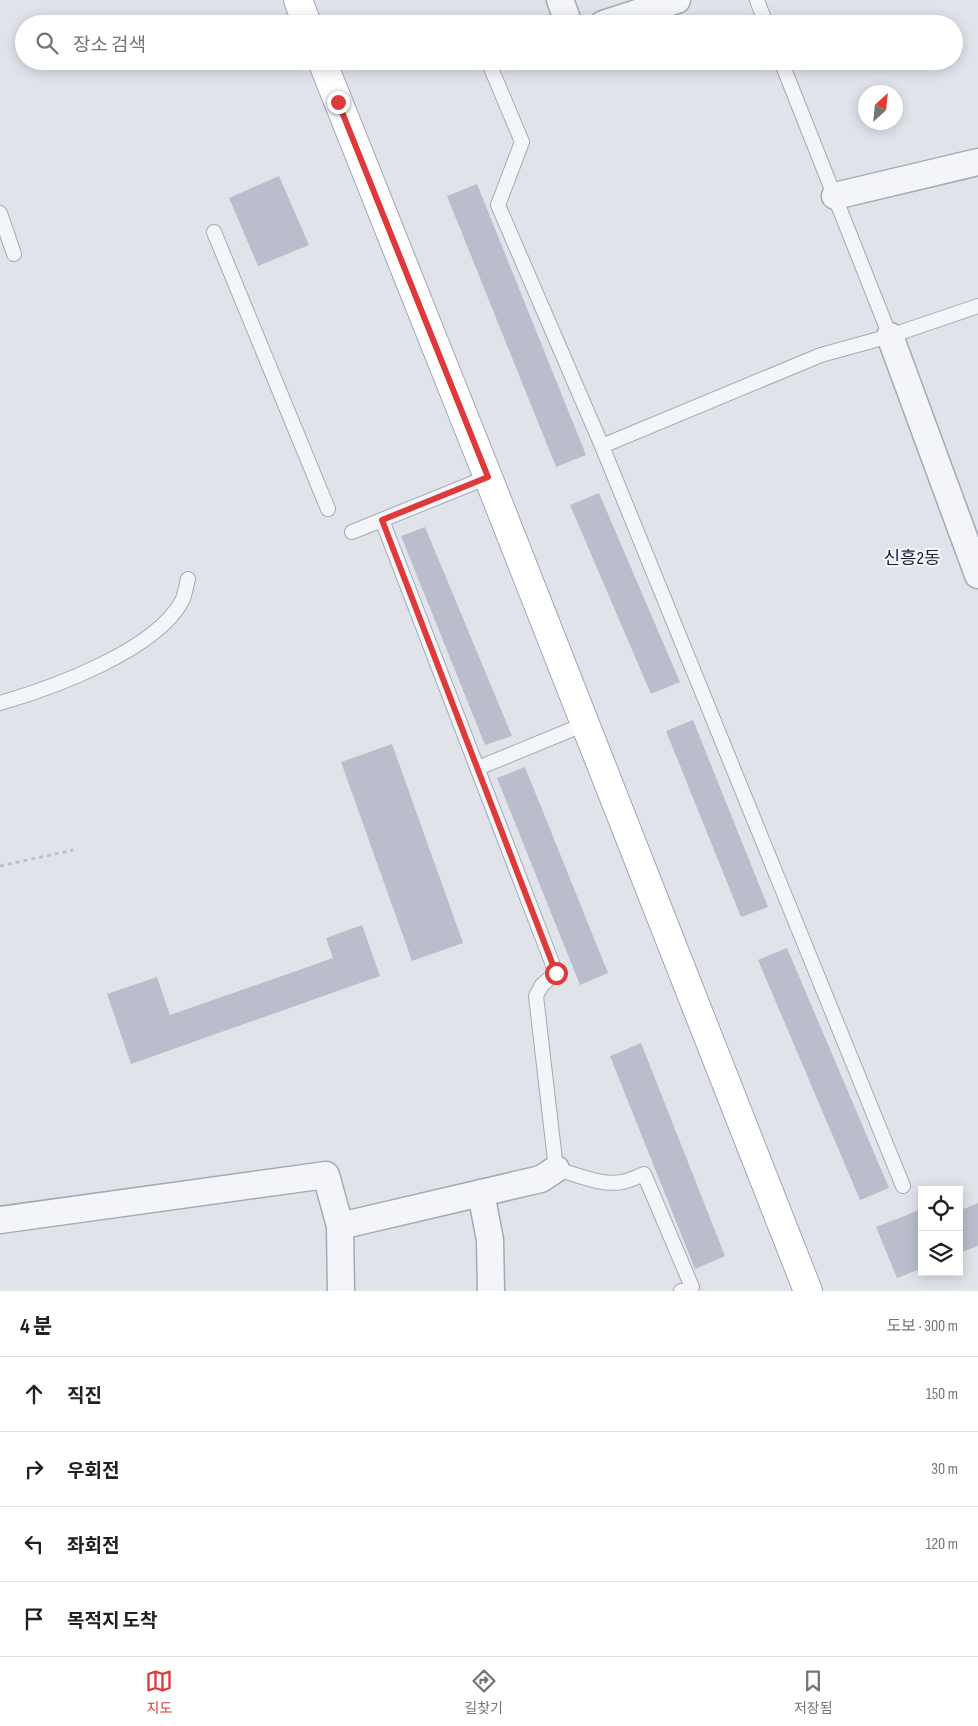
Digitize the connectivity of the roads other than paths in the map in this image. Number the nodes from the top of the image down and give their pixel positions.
1 (298, 0) edge
2 (560, 0) edge
3 (677, 0) edge
4 (757, 0) edge
5 (304, 15) edge
6 (566, 15) edge
7 (631, 15) edge
8 (763, 15) edge
9 (326, 70) edge
10 (492, 70) edge
11 (785, 70) edge
12 (978, 162) edge
13 (834, 196) junction
14 (0, 213) edge
15 (214, 232) dead end
16 (14, 254) dead end
17 (978, 306) edge
18 (890, 336) junction
19 (602, 446) junction
20 (488, 477) junction
21 (328, 509) dead end
22 (382, 520) junction
23 (352, 532) dead end
24 (978, 575) edge
25 (188, 579) dead end
26 (0, 704) edge
27 (585, 724) junction
28 (478, 768) junction
29 (556, 1169) junction
30 (903, 1186) dead end
31 (481, 1193) junction
32 (0, 1220) edge
33 (340, 1226) junction
34 (341, 1291) edge
35 (491, 1291) edge
36 (681, 1291) edge
37 (808, 1291) edge

1 - 5 main road
2 - 6 street
3 - 7 street
4 - 8 lane
9 - 20 main road
10 - 19 lane
11 - 13 lane
12 - 13 street
13 - 18 lane
14 - 16 lane
15 - 21 lane
17 - 18 lane
18 - 19 lane
18 - 24 street
19 - 30 lane
20 - 22 lane
20 - 27 main road
22 - 23 lane
22 - 28 lane
25 - 26 lane
27 - 28 lane
27 - 37 main road
28 - 29 lane
29 - 31 street
29 - 36 lane
31 - 33 street
31 - 35 street
32 - 33 street
33 - 34 street

